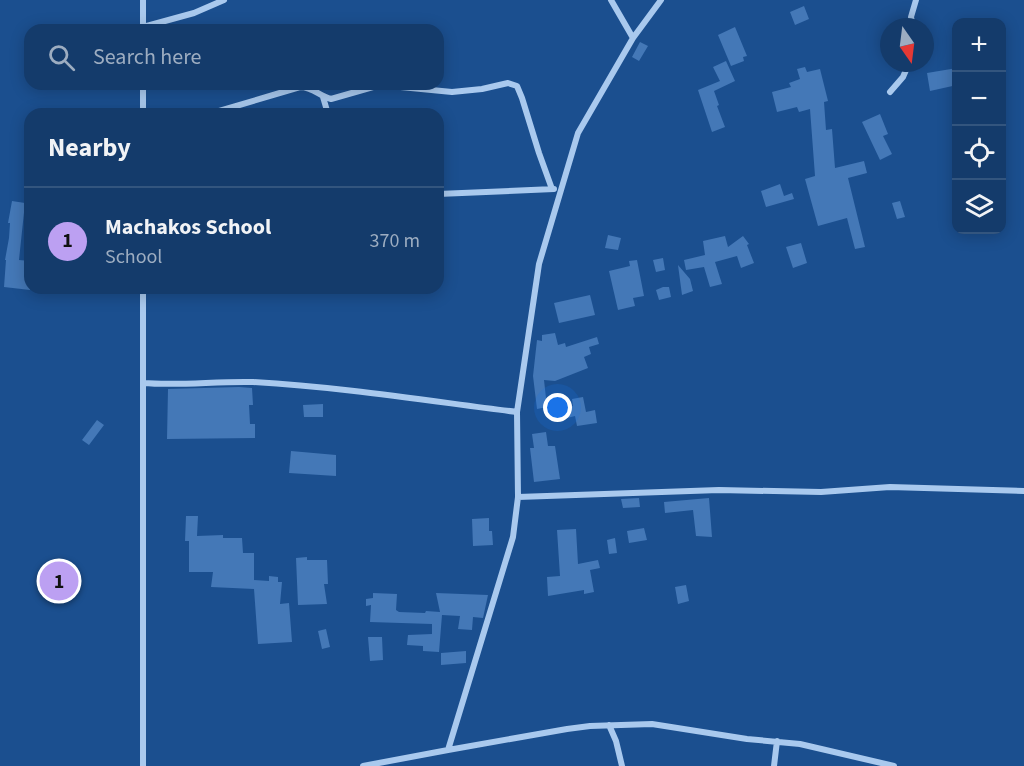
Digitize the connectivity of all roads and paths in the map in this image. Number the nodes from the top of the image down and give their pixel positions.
1 (143, 0) edge
2 (224, 0) edge
3 (611, 0) edge
4 (661, 0) edge
5 (916, 0) edge
6 (911, 18) edge
7 (142, 24) edge
8 (159, 24) edge
9 (633, 38) junction
10 (905, 72) edge
11 (143, 90) edge
12 (290, 90) edge
13 (314, 90) edge
14 (365, 90) edge
15 (431, 90) edge
16 (891, 92) dead end
17 (323, 97) junction
18 (143, 108) edge
19 (229, 108) edge
20 (326, 108) edge
21 (552, 189) junction
22 (561, 189) junction
23 (444, 194) edge
24 (143, 294) edge
25 (143, 383) junction
26 (517, 412) junction
27 (1024, 491) edge
28 (518, 497) junction
29 (609, 725) junction
30 (777, 741) junction
31 (448, 750) junction
32 (143, 766) edge
33 (363, 766) edge
34 (622, 766) edge
35 (774, 766) edge
36 (894, 766) edge

1 - 7 street
2 - 8 street
3 - 9 street
4 - 9 street
5 - 6 street
9 - 22 street
10 - 16 street
11 - 18 street
12 - 19 street
13 - 17 street
14 - 17 street
15 - 21 street
17 - 20 street
21 - 22 street
21 - 23 street
22 - 26 street
24 - 25 street
25 - 26 street
25 - 32 street
26 - 28 street
27 - 28 street
28 - 31 street
29 - 30 street
29 - 31 street
29 - 34 street
30 - 35 street
30 - 36 street
31 - 33 street

